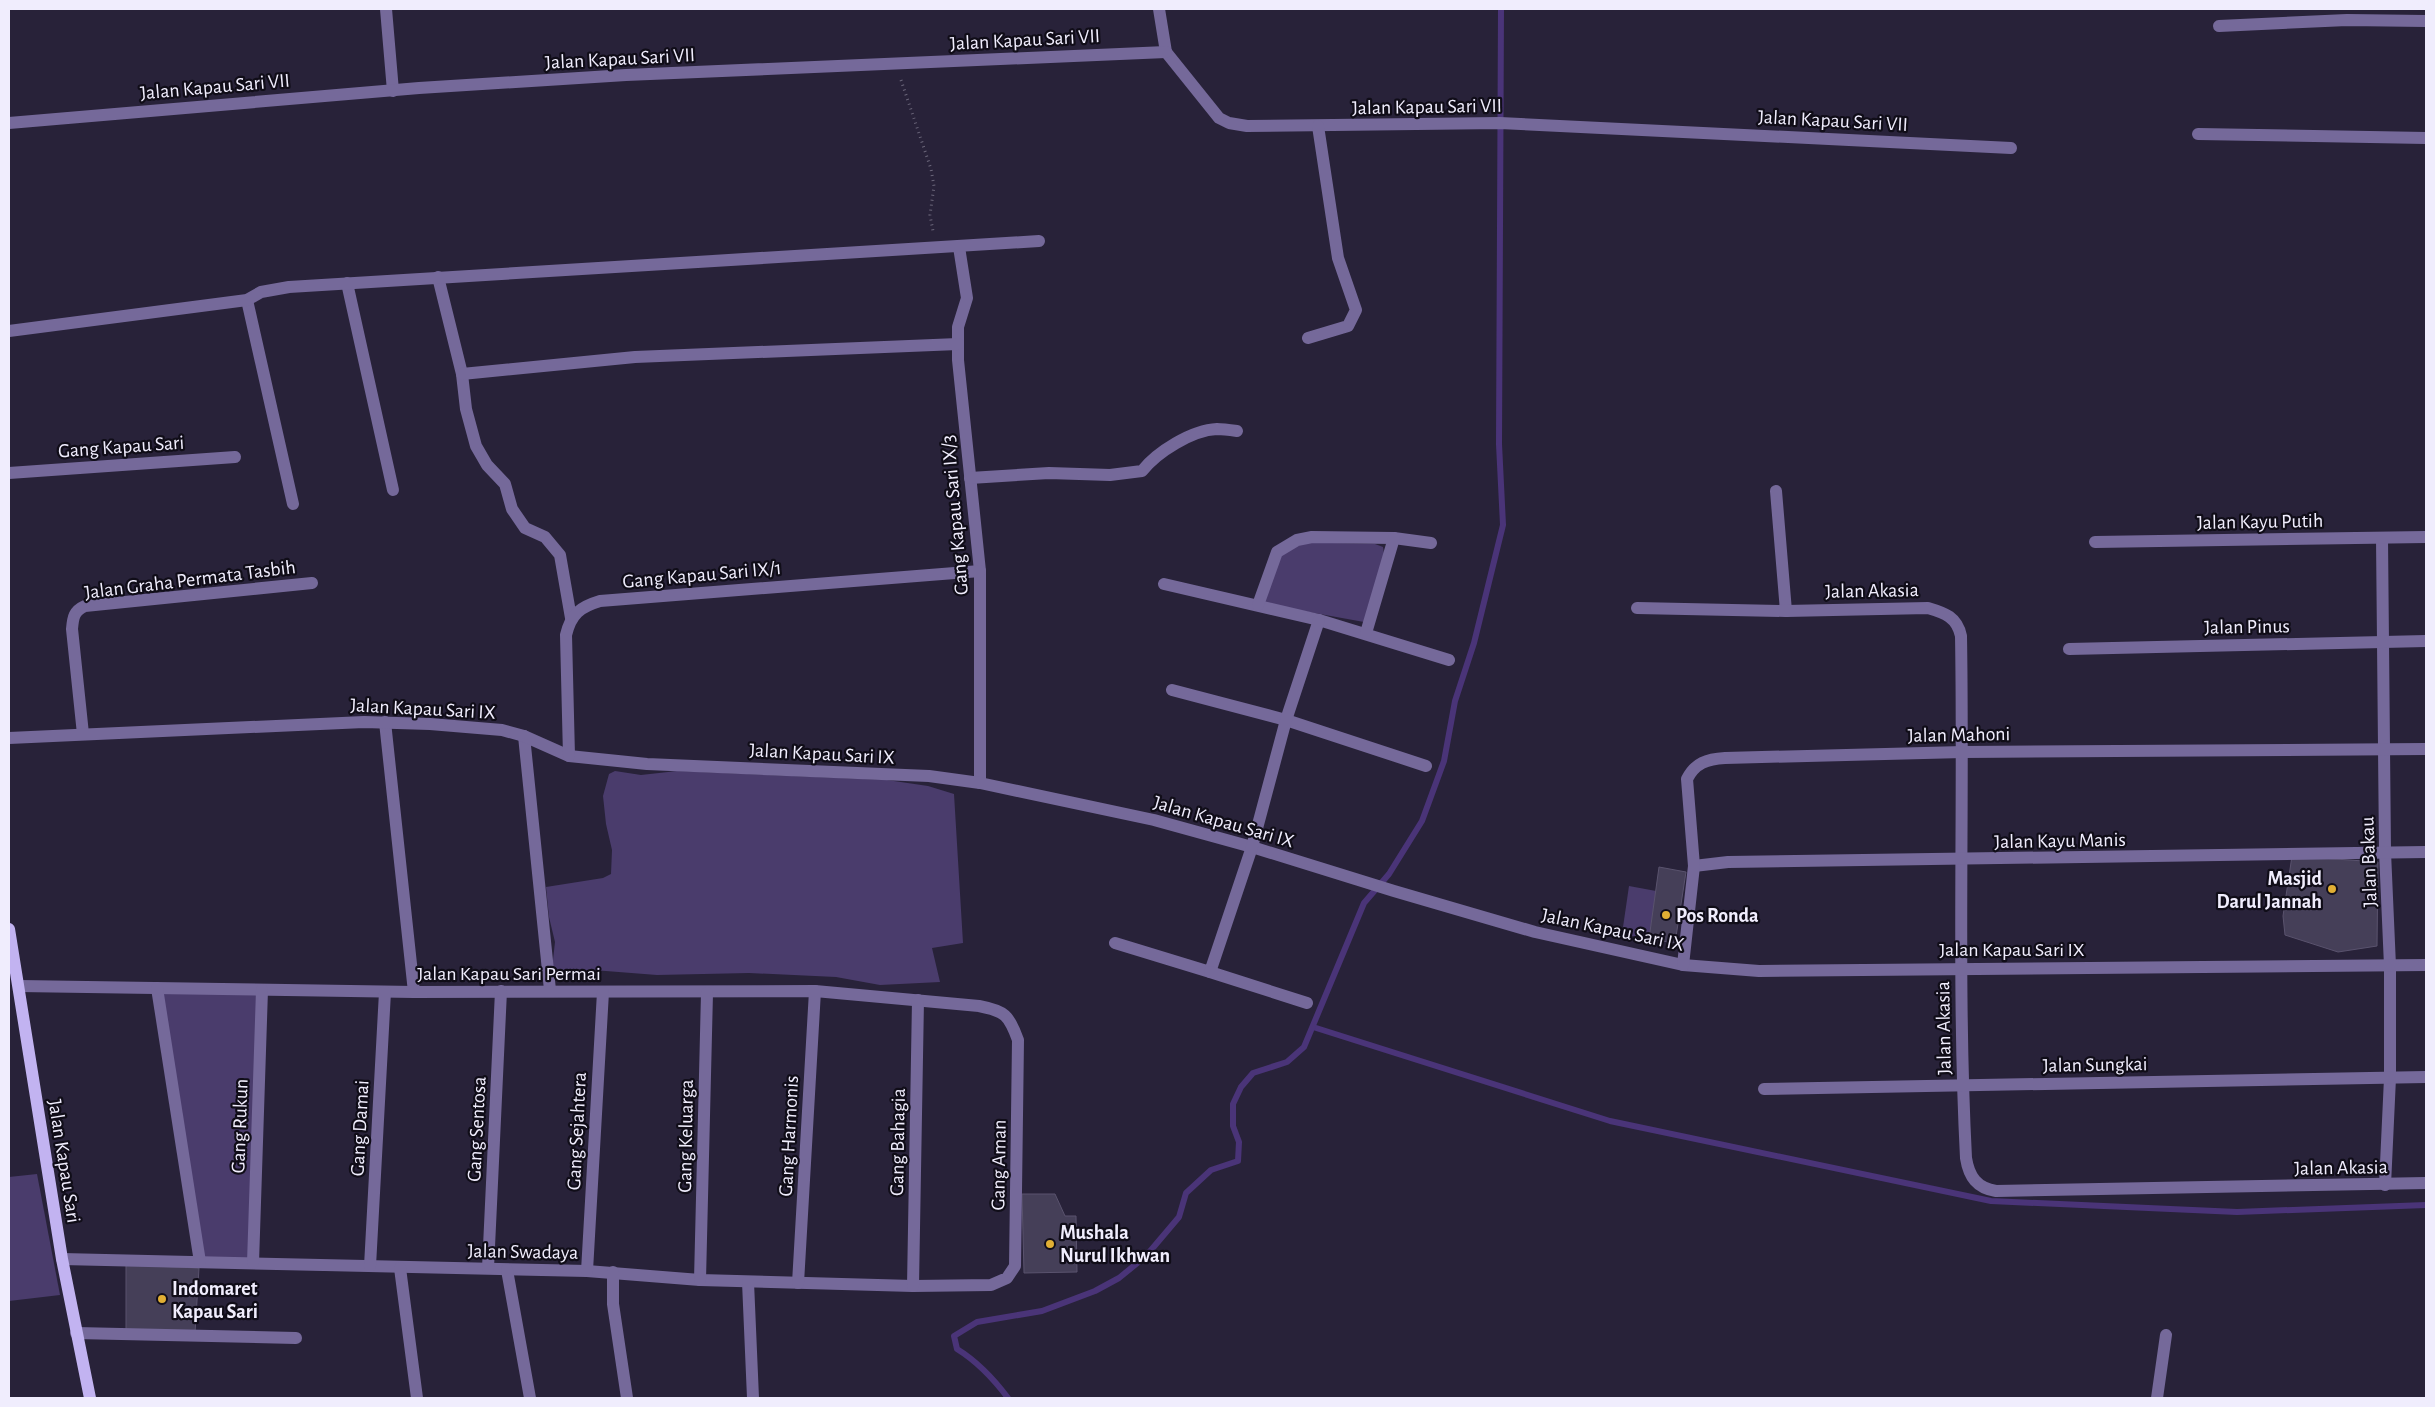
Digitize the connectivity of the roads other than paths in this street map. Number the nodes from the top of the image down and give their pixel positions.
1 (386, 9) edge
2 (1160, 9) edge
3 (2347, 14) edge
4 (2426, 21) edge
5 (2219, 26) dead end
6 (1166, 52) junction
7 (393, 92) junction
8 (9, 123) edge
9 (1318, 126) junction
10 (2198, 134) dead end
11 (2426, 138) edge
12 (2011, 148) dead end
13 (1039, 241) dead end
14 (959, 247) junction
15 (438, 277) junction
16 (347, 283) junction
17 (247, 300) junction
18 (9, 331) edge
19 (1308, 338) dead end
20 (958, 344) junction
21 (462, 374) junction
22 (1237, 431) dead end
23 (235, 457) dead end
24 (9, 473) edge
25 (970, 478) junction
26 (392, 490) dead end
27 (1776, 491) dead end
28 (293, 504) dead end
29 (2426, 537) edge
30 (1394, 538) junction
31 (2382, 538) junction
32 (2095, 542) dead end
33 (1431, 543) dead end
34 (980, 570) junction
35 (312, 583) dead end
36 (1164, 584) dead end
37 (1258, 605) junction
38 (1637, 608) dead end
39 (1786, 611) junction
40 (571, 618) junction
41 (1318, 620) junction
42 (1366, 633) junction
43 (2383, 641) junction
44 (2426, 641) edge
45 (2069, 649) dead end
46 (1449, 660) dead end
47 (1172, 690) dead end
48 (1286, 720) junction
49 (385, 722) junction
50 (83, 734) junction
51 (524, 736) junction
52 (9, 738) edge
53 (2385, 749) junction
54 (2426, 749) edge
55 (1963, 752) junction
56 (569, 756) junction
57 (1426, 766) dead end
58 (980, 783) junction
59 (1252, 847) junction
60 (2384, 852) junction
61 (2426, 852) edge
62 (1962, 860) junction
63 (1694, 866) junction
64 (9, 929) edge
65 (1115, 943) dead end
66 (1683, 965) junction
67 (2426, 965) edge
68 (2390, 966) junction
69 (1961, 968) junction
70 (1210, 972) junction
71 (19, 986) junction
72 (157, 988) junction
73 (262, 990) junction
74 (550, 990) junction
75 (501, 991) junction
76 (815, 991) junction
77 (385, 992) junction
78 (414, 992) junction
79 (603, 992) junction
80 (707, 993) junction
81 (918, 1000) junction
82 (1307, 1003) dead end
83 (1013, 1026) joint
84 (2426, 1077) edge
85 (2390, 1078) junction
86 (1962, 1085) junction
87 (1764, 1089) dead end
88 (2426, 1184) edge
89 (2385, 1185) junction
90 (62, 1258) junction
91 (200, 1262) junction
92 (253, 1263) junction
93 (370, 1266) junction
94 (400, 1268) junction
95 (488, 1268) junction
96 (507, 1270) junction
97 (587, 1271) junction
98 (613, 1272) junction
99 (700, 1280) junction
100 (748, 1282) junction
101 (798, 1283) junction
102 (913, 1286) junction
103 (983, 1286) joint
104 (76, 1334) junction
105 (2166, 1335) dead end
106 (296, 1338) dead end
107 (90, 1398) edge
108 (417, 1398) edge
109 (530, 1398) edge
110 (626, 1398) edge
111 (753, 1398) edge
112 (2157, 1398) edge

1 - 7 street
2 - 6 street
3 - 4 street
3 - 5 street
6 - 7 street, Jalan Kapau Sari VII
6 - 9 street, Jalan Kapau Sari VII
7 - 8 street, Jalan Kapau Sari VII
9 - 12 street, Jalan Kapau Sari VII
9 - 19 street
10 - 11 street
13 - 14 street
14 - 15 street
14 - 20 street, Gang Kapau Sari IX/3
15 - 16 street
15 - 21 street
16 - 17 street
16 - 26 street
17 - 18 street
17 - 28 street
20 - 21 street
20 - 25 street, Gang Kapau Sari IX/3
21 - 40 street
22 - 25 street
23 - 24 street, Gang Kapau Sari
25 - 34 street, Gang Kapau Sari IX/3
27 - 39 street
29 - 31 street, Jalan Kayu Putih
30 - 33 street
30 - 37 street
30 - 42 street
31 - 32 street, Jalan Kayu Putih
31 - 43 street, Jalan Bakau
34 - 40 street, Gang Kapau Sari IX/1
34 - 58 street, Gang Kapau Sari IX/3
35 - 50 street, Jalan Graha Permata Tasbih
36 - 37 street
37 - 41 street
38 - 39 street, Jalan Akasia
39 - 55 street, Jalan Akasia
40 - 56 street
41 - 42 street
41 - 48 street
42 - 46 street
43 - 44 street, Jalan Pinus
43 - 45 street, Jalan Pinus
43 - 53 street, Jalan Bakau
47 - 48 street
48 - 57 street
48 - 59 street
49 - 50 street, Jalan Kapau Sari IX
49 - 51 street, Jalan Kapau Sari IX
49 - 78 street
50 - 52 street, Jalan Kapau Sari IX
51 - 56 street, Jalan Kapau Sari IX
51 - 74 street
53 - 54 street, Jalan Mahoni
53 - 55 street, Jalan Mahoni
53 - 60 street, Jalan Bakau
55 - 62 street, Jalan Akasia
55 - 63 street, Jalan Mahoni
56 - 58 street, Jalan Kapau Sari IX
58 - 59 street, Jalan Kapau Sari IX
59 - 66 street, Jalan Kapau Sari IX
59 - 70 street
60 - 61 street, Jalan Kayu Manis
60 - 62 street, Jalan Kayu Manis
60 - 68 street, Jalan Bakau
62 - 63 street, Jalan Kayu Manis
62 - 69 street, Jalan Akasia
63 - 66 street, Jalan Mahoni
64 - 71 main road, Jalan Kapau Sari
65 - 70 street
66 - 69 street, Jalan Kapau Sari IX
67 - 68 street, Jalan Kapau Sari IX
68 - 69 street, Jalan Kapau Sari IX
68 - 85 street, Jalan Bakau
69 - 86 street, Jalan Akasia
70 - 82 street
71 - 72 street, Jalan Kapau Sari Permai
71 - 90 main road, Jalan Kapau Sari
72 - 73 street, Jalan Kapau Sari Permai
72 - 91 street
73 - 77 street, Jalan Kapau Sari Permai
73 - 92 street, Gang Rukun
74 - 75 street, Jalan Kapau Sari Permai
74 - 79 street, Jalan Kapau Sari Permai
75 - 78 street, Jalan Kapau Sari Permai
75 - 95 street, Gang Sentosa
76 - 80 street, Jalan Kapau Sari Permai
76 - 81 street, Jalan Kapau Sari Permai
76 - 101 street, Gang Harmonis
77 - 78 street, Jalan Kapau Sari Permai
77 - 93 street, Gang Damai
79 - 80 street, Jalan Kapau Sari Permai
79 - 97 street, Gang Sejahtera
80 - 99 street, Gang Keluarga
81 - 83 street, Jalan Kapau Sari Permai
81 - 102 street, Gang Bahagia
83 - 103 street, Gang Aman
84 - 85 street, Jalan Sungkai
85 - 86 street, Jalan Sungkai
85 - 89 street, Jalan Bakau
86 - 87 street, Jalan Sungkai
86 - 89 street, Jalan Akasia
88 - 89 street, Jalan Akasia
90 - 91 street, Jalan Swadaya
90 - 104 main road, Jalan Kapau Sari
91 - 92 street, Jalan Swadaya
92 - 93 street, Jalan Swadaya
93 - 94 street, Jalan Swadaya
94 - 95 street, Jalan Swadaya
94 - 108 street
95 - 96 street, Jalan Swadaya
96 - 97 street, Jalan Swadaya
96 - 109 street
97 - 98 street, Jalan Swadaya
98 - 99 street, Jalan Swadaya
98 - 110 street
99 - 100 street, Jalan Swadaya
100 - 101 street, Jalan Swadaya
100 - 111 street
101 - 102 street, Jalan Swadaya
102 - 103 street, Jalan Swadaya
104 - 106 street
104 - 107 main road, Jalan Kapau Sari
105 - 112 street

